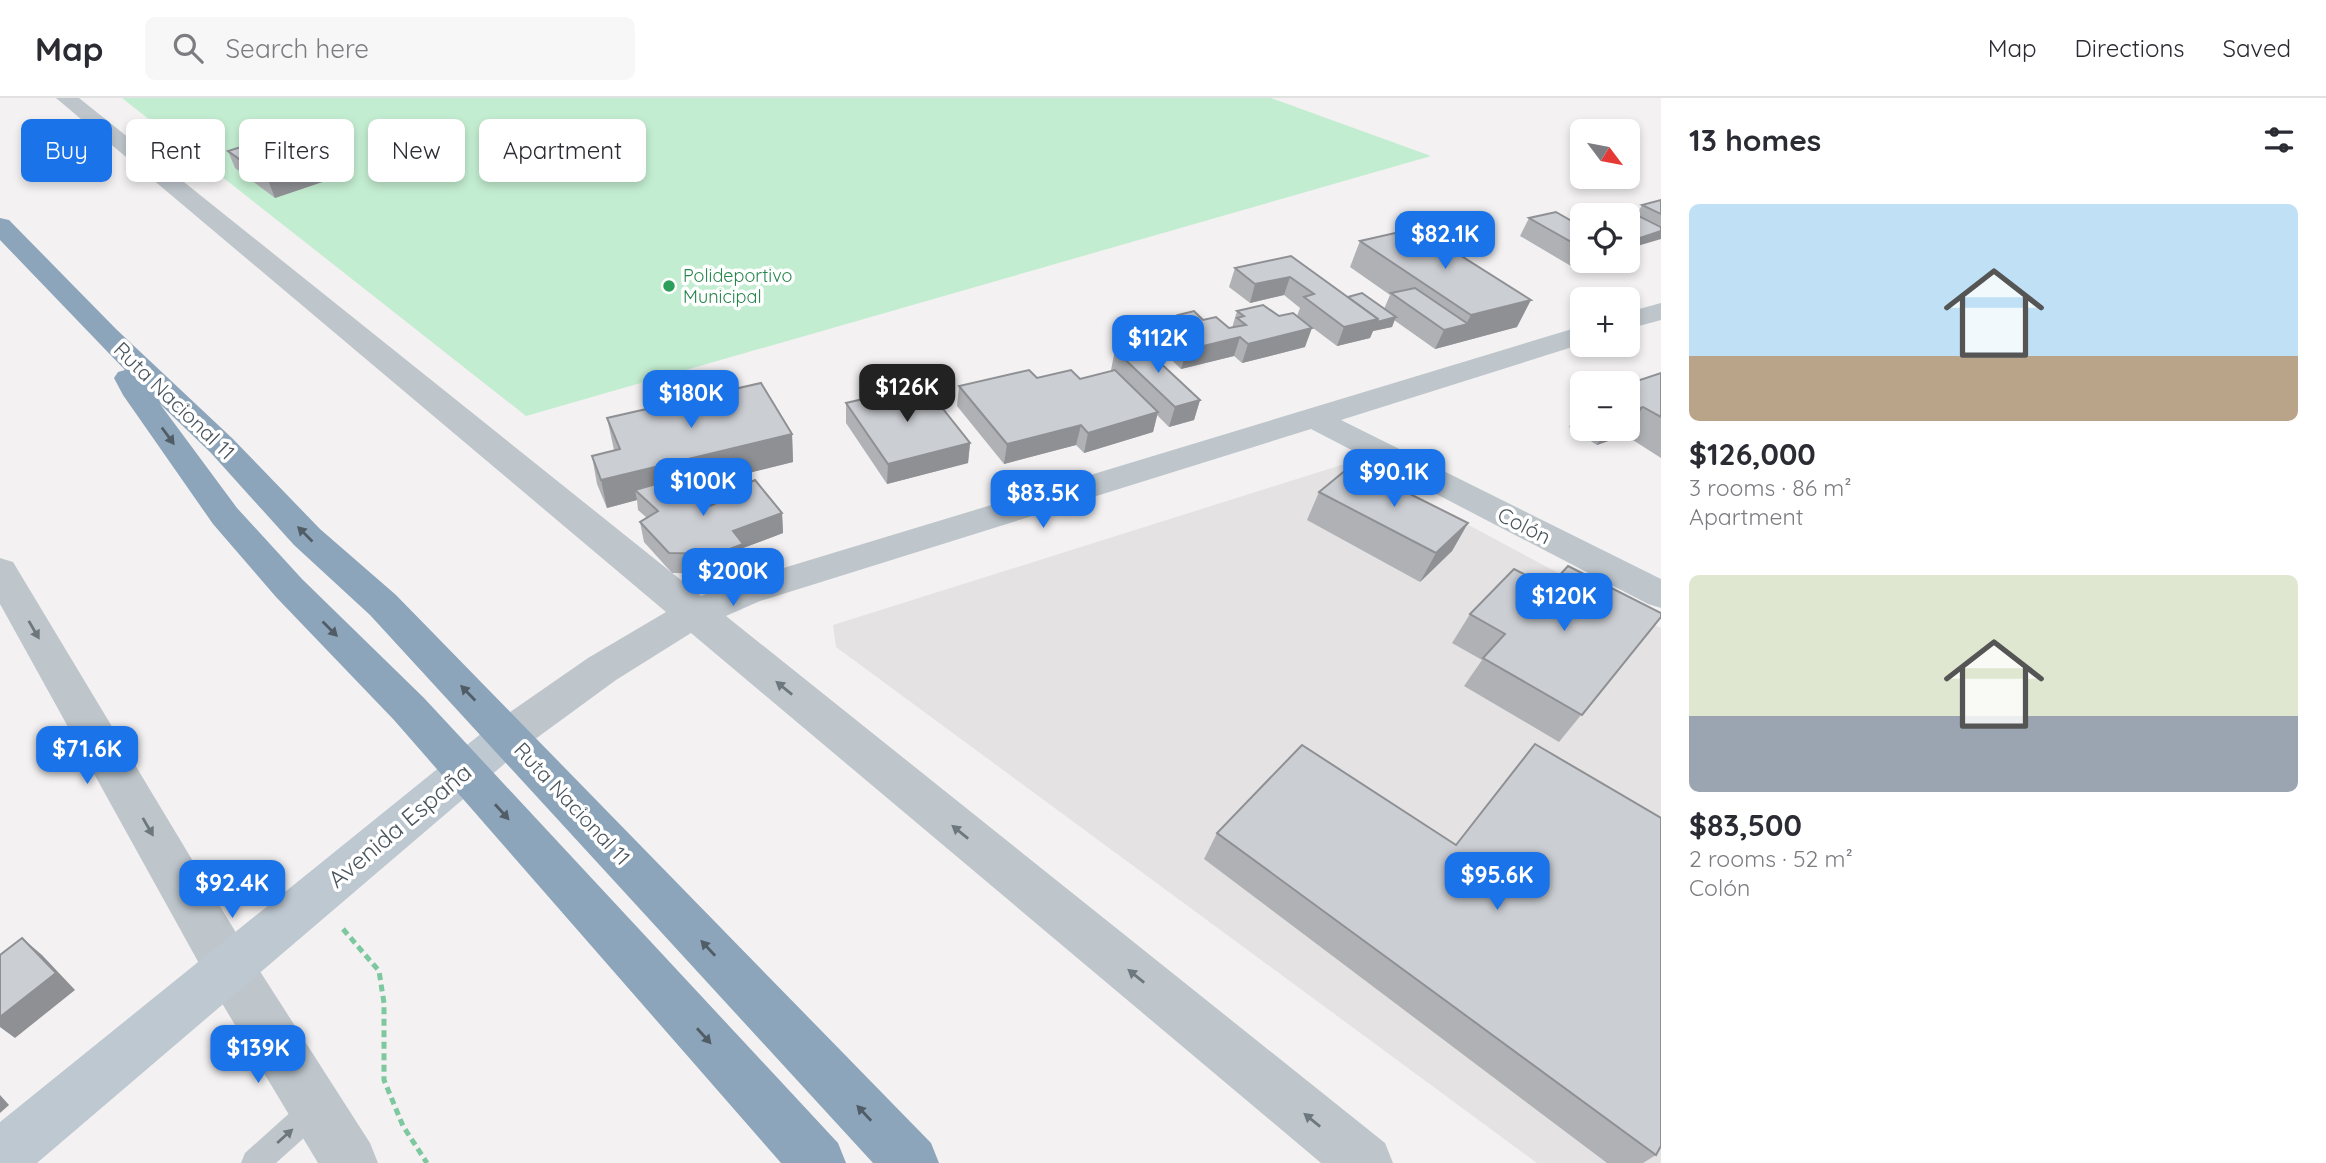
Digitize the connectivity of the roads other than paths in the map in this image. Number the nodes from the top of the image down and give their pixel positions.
1 (66, 98) edge
2 (0, 225) edge
3 (1661, 311) edge
4 (1640, 317) edge
5 (107, 336) junction
6 (1570, 339) edge
7 (1313, 418) junction
8 (0, 571) edge
9 (1661, 595) edge
10 (693, 614) junction
11 (508, 736) junction
12 (466, 772) junction
13 (229, 968) junction
14 (316, 1108) junction
15 (0, 1158) edge
16 (255, 1163) edge
17 (350, 1163) edge
18 (818, 1163) edge
19 (911, 1163) edge
20 (1365, 1163) edge

1 - 10 street
2 - 5 highway
3 - 4 street
11 -> 5 highway, Ruta Nacional 11
5 -> 12 highway, Ruta Nacional 11
6 - 7 street
7 - 9 street, Colón
7 - 10 street
8 -> 13 street
10 - 11 street
20 -> 10 street
11 - 12 main road, Avenida España
19 -> 11 highway, Ruta Nacional 11
12 - 13 main road, Avenida España
12 -> 18 highway, Ruta Nacional 11
13 - 14 street
13 - 15 main road, Avenida España
16 -> 14 lane
14 - 17 street

